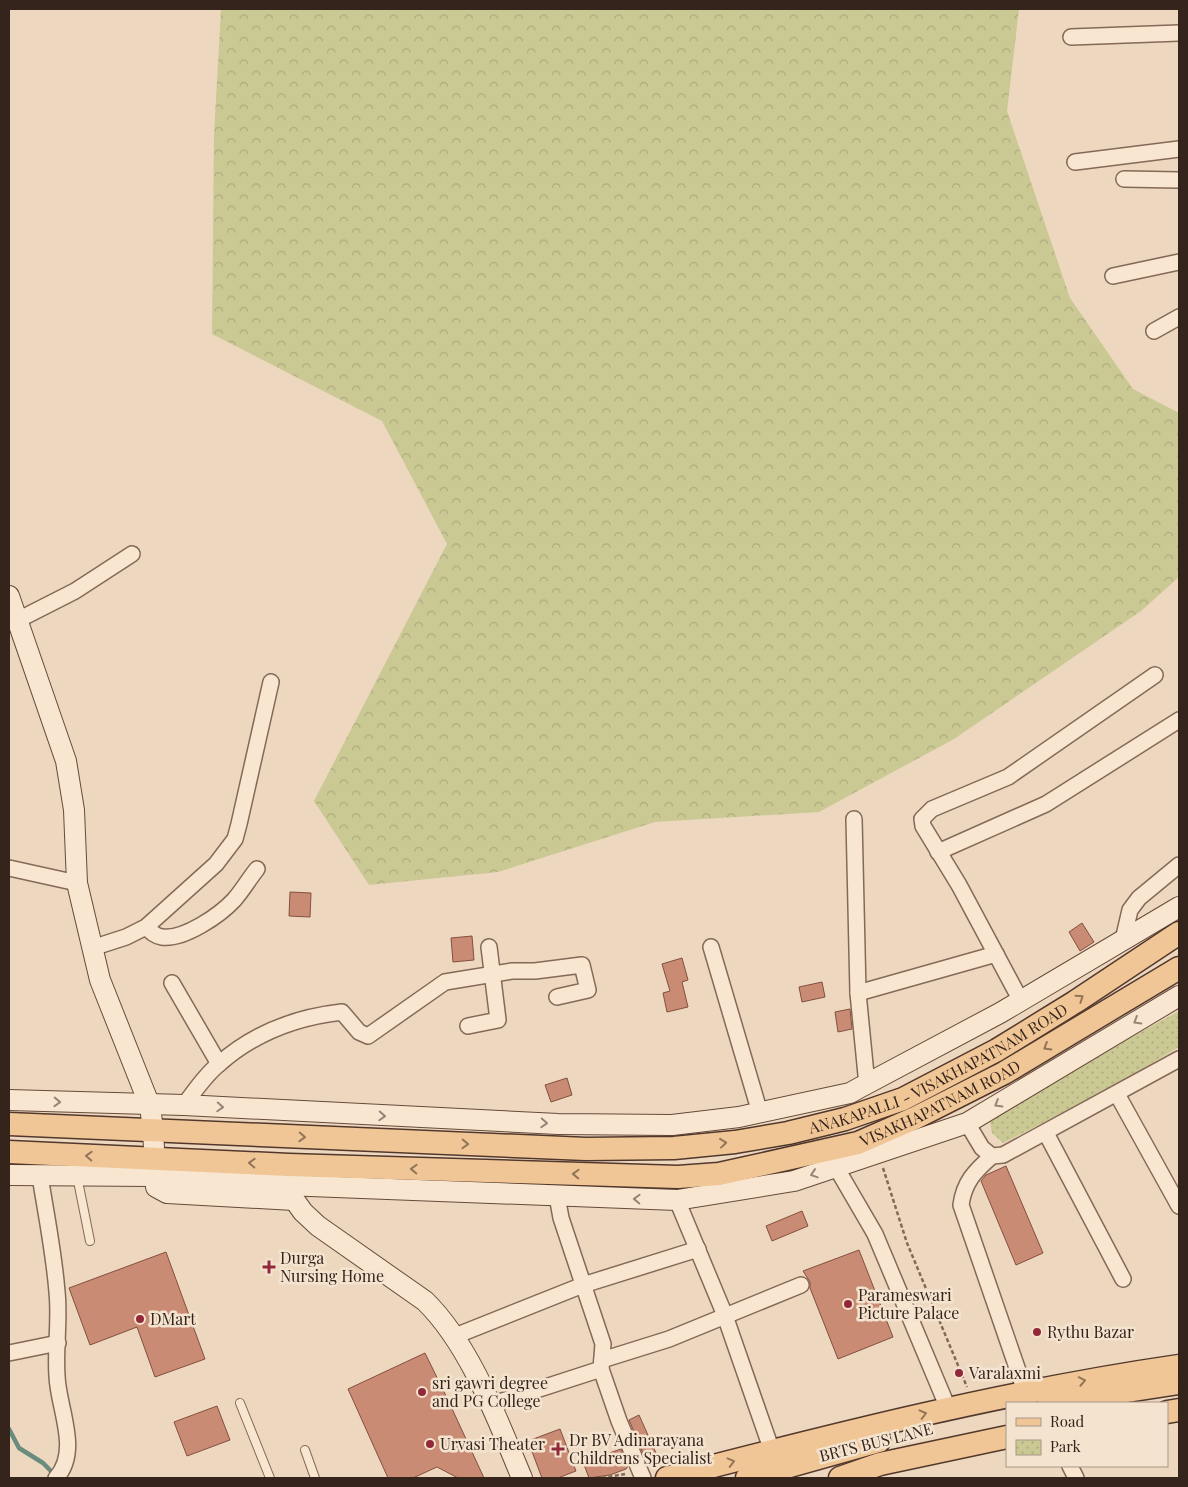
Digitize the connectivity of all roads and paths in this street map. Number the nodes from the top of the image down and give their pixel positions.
1 (1179, 32) edge
2 (1071, 37) dead end
3 (1179, 149) edge
4 (1076, 162) dead end
5 (1124, 179) dead end
6 (1179, 180) edge
7 (1179, 262) edge
8 (1113, 276) dead end
9 (1179, 317) edge
10 (1154, 331) dead end
11 (132, 554) dead end
12 (9, 596) edge
13 (18, 620) junction
14 (1155, 675) dead end
15 (271, 682) dead end
16 (1179, 720) edge
17 (854, 819) dead end
18 (938, 852) junction
19 (1179, 865) edge
20 (9, 868) edge
21 (257, 868) dead end
22 (77, 883) junction
23 (1179, 907) edge
24 (146, 927) junction
25 (1179, 933) edge
26 (1123, 940) junction
27 (489, 947) dead end
28 (711, 947) dead end
29 (92, 948) junction
30 (996, 954) junction
31 (1179, 968) edge
32 (492, 974) junction
33 (172, 983) dead end
34 (858, 993) junction
35 (1179, 996) edge
36 (557, 997) dead end
37 (1021, 1001) junction
38 (468, 1026) dead end
39 (1179, 1059) edge
40 (219, 1064) junction
41 (866, 1085) junction
42 (1117, 1094) junction
43 (9, 1100) edge
44 (184, 1105) junction
45 (150, 1106) junction
46 (760, 1113) junction
47 (967, 1123) junction
48 (9, 1124) edge
49 (672, 1124) junction
50 (153, 1130) junction
51 (1046, 1134) junction
52 (674, 1148) junction
53 (9, 1152) edge
54 (992, 1156) junction
55 (881, 1164) dead end
56 (155, 1168) junction
57 (836, 1168) junction
58 (9, 1176) edge
59 (40, 1176) junction
60 (77, 1176) junction
61 (289, 1192) junction
62 (557, 1196) junction
63 (677, 1200) junction
64 (1179, 1206) edge
65 (90, 1241) dead end
66 (698, 1249) junction
67 (1123, 1279) dead end
68 (583, 1285) junction
69 (801, 1285) dead end
70 (726, 1318) junction
71 (455, 1336) junction
72 (58, 1343) junction
73 (9, 1353) edge
74 (602, 1364) junction
75 (1179, 1366) edge
76 (1179, 1383) edge
77 (1026, 1391) junction
78 (1056, 1402) edge
79 (240, 1403) dead end
80 (971, 1403) junction
81 (490, 1405) junction
82 (948, 1408) junction
83 (1006, 1411) edge
84 (1006, 1437) edge
85 (305, 1450) dead end
86 (772, 1451) junction
87 (883, 1471) edge
88 (59, 1475) edge
89 (270, 1478) edge
90 (314, 1478) edge
91 (522, 1478) edge
92 (642, 1478) edge
93 (667, 1478) edge
94 (747, 1478) edge
95 (840, 1478) edge

1 - 2 street
3 - 4 street
5 - 6 street
7 - 8 street
9 - 10 street
11 - 13 street
12 - 13 street
13 - 22 street
14 - 18 street
15 - 24 street
16 - 18 street
17 - 34 street
18 - 30 street
19 - 26 street
20 - 22 street
21 - 24 street
22 - 29 street
23 - 26 street
24 - 29 street
52 -> 25 main road, ANAKAPALLI - VISAKHAPATNAM ROAD
26 - 37 street
27 - 32 street
28 - 46 street
29 - 45 street
30 - 34 street
30 - 37 street
31 -> 56 main road, VISAKHAPATNAM ROAD
32 - 36 street
32 - 38 street
32 - 40 street
33 - 40 street
34 - 41 street
35 -> 47 street
37 - 41 street
39 - 42 street
40 - 44 street
41 - 46 street
42 - 51 street
42 - 64 street
43 -> 45 street
44 - 45 street
44 -> 49 street
45 - 50 street
46 - 49 street
47 - 54 street
47 - 57 street
48 - 50 main road, ANAKAPALLI - VISAKHAPATNAM ROAD
49 - 52 street
50 -> 52 main road, ANAKAPALLI - VISAKHAPATNAM ROAD
50 - 56 street
51 - 54 street
51 - 67 street
56 -> 53 main road, VISAKHAPATNAM ROAD
54 - 77 street
55 - 80 path
56 - 60 street
56 - 61 street
57 -> 63 street
57 - 82 street
58 - 59 street
59 - 60 street
59 - 72 street
60 - 65 lane
61 - 62 street
61 - 71 street
63 -> 62 street
62 - 68 street
63 - 66 street
66 - 68 street
66 - 70 street
68 - 71 street
68 - 74 street
69 - 70 street
70 - 74 street
70 - 86 street
71 - 81 street
72 - 73 street
72 - 88 street
74 - 81 street
74 - 92 street
77 -> 75 main road
76 - 78 main road
77 - 80 main road
79 - 89 lane
80 - 82 main road
81 - 91 street
86 -> 82 main road
83 - 94 main road, BRTS BUS LANE
84 - 87 main road
85 - 90 lane
93 -> 86 main road
87 - 95 main road

